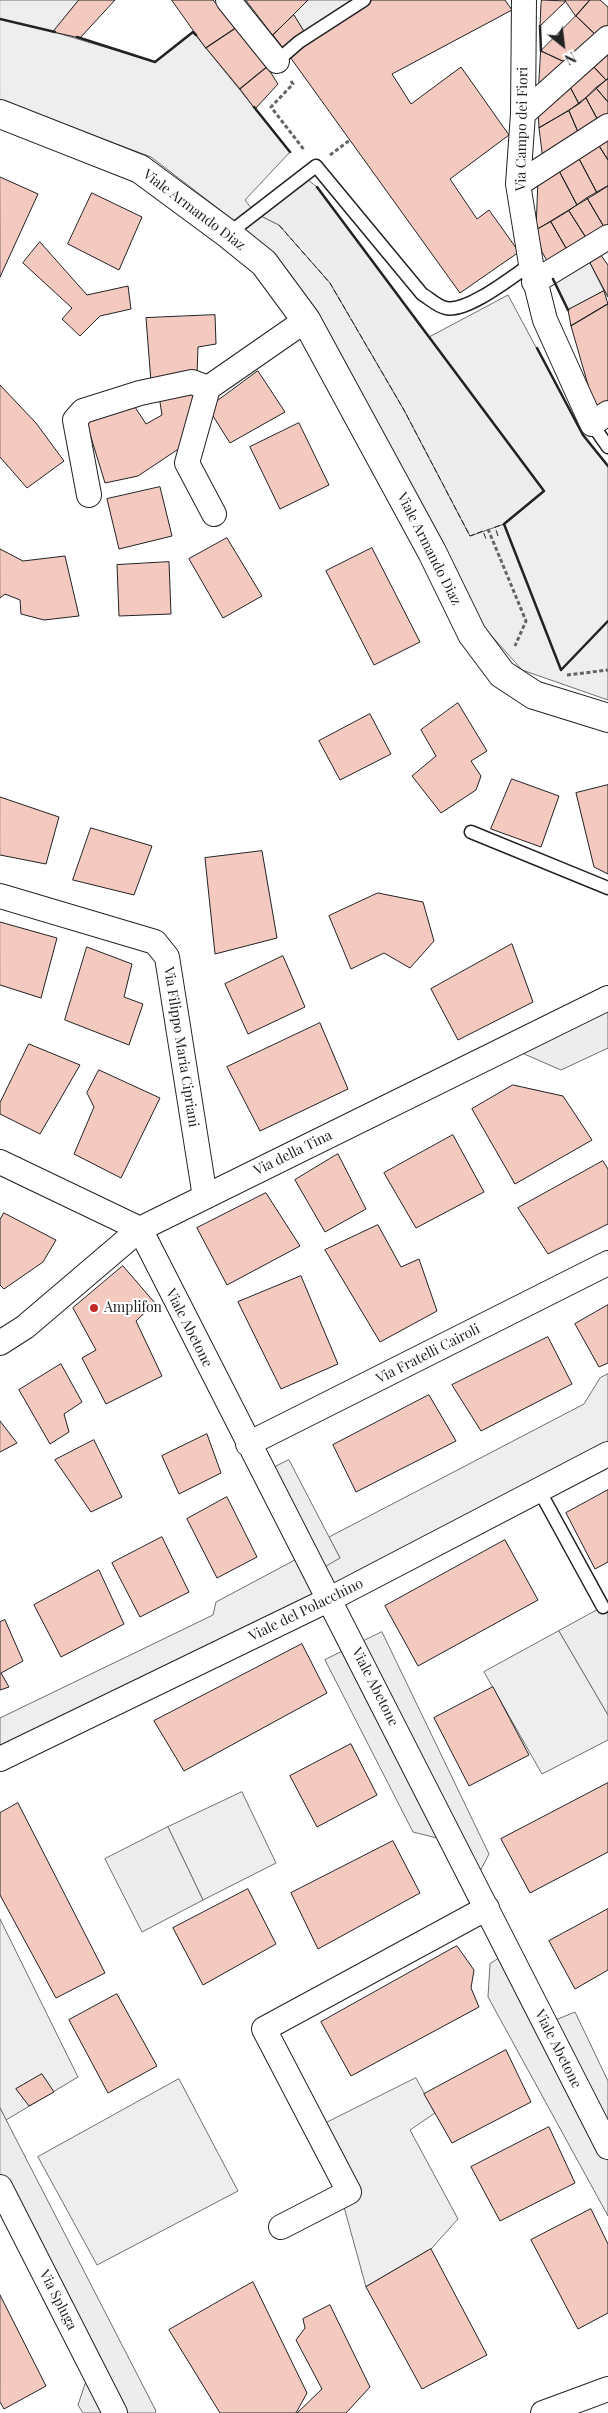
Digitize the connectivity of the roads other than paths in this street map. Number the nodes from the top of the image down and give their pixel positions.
1 (228, 0) edge
2 (364, 0) edge
3 (526, 1) edge
4 (608, 38) edge
5 (277, 61) joint
6 (0, 114) edge
7 (522, 114) junction
8 (608, 126) edge
9 (518, 184) junction
10 (228, 234) junction
11 (608, 237) edge
12 (533, 273) junction
13 (306, 320) junction
14 (208, 388) junction
15 (600, 419) edge
16 (608, 447) edge
17 (89, 495) dead end
18 (214, 514) dead end
19 (603, 715) edge
20 (472, 832) dead end
21 (608, 888) edge
22 (0, 896) edge
23 (608, 998) edge
24 (0, 1162) edge
25 (205, 1197) junction
26 (140, 1229) junction
27 (608, 1263) edge
28 (0, 1343) edge
29 (248, 1444) junction
30 (608, 1454) edge
31 (539, 1490) junction
32 (330, 1599) junction
33 (603, 1607) dead end
34 (0, 1759) edge
35 (486, 1908) junction
36 (608, 2147) edge
37 (0, 2187) edge
38 (281, 2227) dead end
39 (608, 2389) edge
40 (115, 2413) edge
41 (543, 2413) edge

1 - 5 street
2 - 5 lane
3 - 7 street, Via Campo dei Fiori
4 - 7 street
6 - 10 main road, Viale Armando Diaz
7 - 9 street, Via Campo dei Fiori
8 - 9 street
9 - 12 street, Via Campo dei Fiori
10 - 12 lane
10 - 13 main road, Viale Armando Diaz
11 - 12 street
12 - 15 street, Via Campo dei Fiori
13 - 14 street
13 - 19 main road, Viale Armando Diaz
14 - 17 street
14 - 18 street
15 - 16 lane
20 - 21 lane
22 - 25 street, Via Filippo Maria Cipriani
23 - 25 street, Via della Tina
24 - 26 street
25 - 26 street, Via della Tina
26 - 28 street, Via della Tina
26 - 29 street, Viale Abetone
27 - 29 street, Via Fratelli Cairoli
29 - 32 street, Viale Abetone
30 - 31 street, Viale del Polacchino
31 - 32 street, Viale del Polacchino
31 - 33 lane
32 - 34 street, Viale del Polacchino
32 - 35 street, Viale Abetone
35 - 36 street, Viale Abetone
35 - 38 street
37 - 40 street, Via Spluga
39 - 41 street

